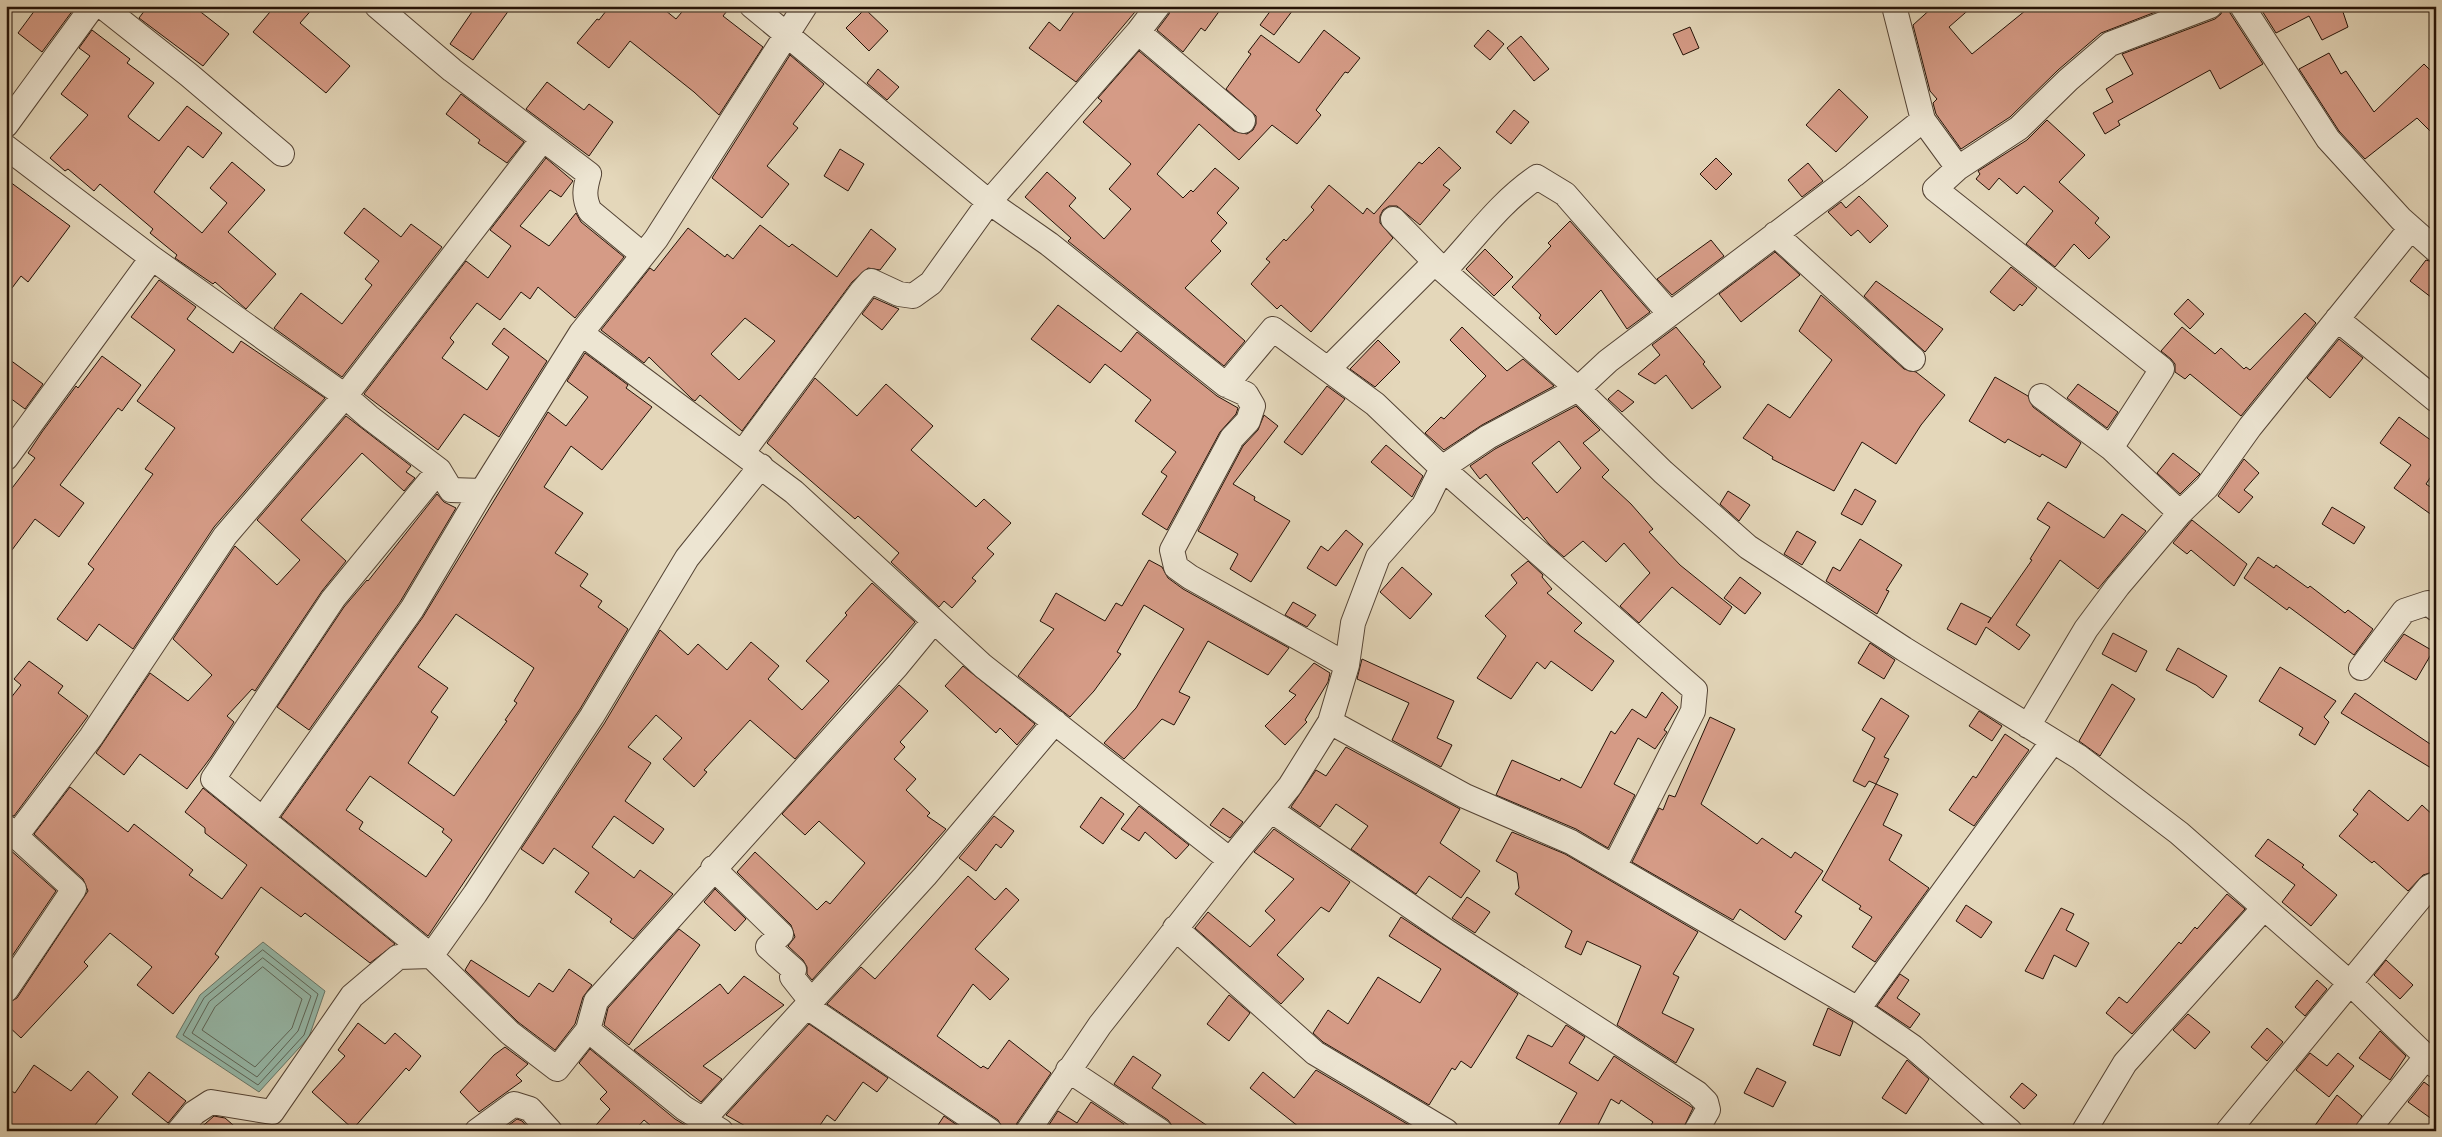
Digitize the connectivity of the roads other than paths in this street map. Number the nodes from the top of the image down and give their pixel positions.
1 (93, 6) edge
2 (102, 6) edge
3 (377, 6) edge
4 (752, 6) edge
5 (806, 6) edge
6 (1158, 6) edge
7 (1894, 6) edge
8 (2210, 6) edge
9 (2242, 6) edge
10 (2169, 13) edge
11 (1138, 32) junction
12 (788, 35) junction
13 (1923, 120) junction
14 (1243, 121) dead end
15 (6, 125) edge
16 (542, 139) junction
17 (6, 147) edge
18 (282, 154) dead end
19 (1958, 168) junction
20 (989, 202) junction
21 (1393, 219) dead end
22 (2411, 228) junction
23 (1775, 234) junction
24 (2436, 250) edge
25 (643, 255) junction
26 (152, 258) junction
27 (1440, 266) junction
28 (1670, 314) junction
29 (2337, 319) junction
30 (581, 333) junction
31 (1914, 359) dead end
32 (1328, 369) junction
33 (1226, 385) junction
34 (1578, 389) junction
35 (345, 396) junction
36 (2041, 396) dead end
37 (2436, 400) edge
38 (2111, 448) junction
39 (6, 458) edge
40 (752, 459) junction
41 (1442, 468) junction
42 (439, 470) junction
43 (482, 491) junction
44 (2180, 513) junction
45 (2436, 609) edge
46 (934, 621) junction
47 (1347, 665) junction
48 (2361, 668) dead end
49 (1055, 722) junction
50 (1330, 722) junction
51 (2028, 726) junction
52 (2054, 741) junction
53 (1271, 810) junction
54 (263, 819) junction
55 (11, 832) edge
56 (1230, 860) junction
57 (1614, 867) junction
58 (713, 868) junction
59 (2436, 884) edge
60 (2264, 908) junction
61 (1175, 928) junction
62 (431, 956) junction
63 (2351, 984) junction
64 (6, 990) edge
65 (808, 1003) junction
66 (1858, 1009) junction
67 (588, 1030) junction
68 (2431, 1061) edge
69 (1068, 1070) junction
70 (712, 1125) edge
71 (179, 1131) edge
72 (477, 1131) edge
73 (550, 1131) edge
74 (990, 1131) edge
75 (1028, 1131) edge
76 (1160, 1131) edge
77 (1446, 1131) edge
78 (1696, 1131) edge
79 (2010, 1131) edge
80 (2084, 1131) edge
81 (2228, 1131) edge
82 (2367, 1131) edge

1 - 15 street
2 - 18 street
3 - 16 street
4 - 12 street
5 - 12 street
6 - 11 street
7 - 13 street
8 - 10 street
9 - 22 street
10 - 19 street
11 - 14 street
11 - 20 street
12 - 20 street
12 - 25 street
13 - 19 street
13 - 23 street
16 - 25 street
16 - 35 street
17 - 26 street
19 - 38 street
20 - 33 street
20 - 40 street
21 - 27 street
22 - 24 street
22 - 29 street
23 - 28 street
23 - 31 street
25 - 30 street
26 - 35 street
26 - 39 street
27 - 28 street
27 - 32 street
27 - 34 street
28 - 34 street
29 - 37 street
29 - 44 street
30 - 40 street
30 - 43 street
32 - 33 street
32 - 41 street
33 - 47 street
34 - 41 street
34 - 51 street
35 - 42 street
35 - 55 street
36 - 38 street
38 - 44 street
40 - 46 street
40 - 62 street
41 - 47 street
41 - 57 street
42 - 43 street
42 - 54 street
43 - 54 street
44 - 51 street
45 - 48 street
46 - 49 street
46 - 58 street
47 - 50 street
49 - 56 street
49 - 65 street
50 - 53 street
50 - 57 street
51 - 52 street
52 - 60 street
52 - 66 street
53 - 56 street
53 - 78 street
54 - 62 street
55 - 64 street
56 - 61 street
57 - 66 street
58 - 65 street
58 - 67 street
59 - 63 street
60 - 63 street
60 - 80 street
61 - 69 street
61 - 77 street
62 - 67 street
62 - 71 street
63 - 68 street
63 - 81 street
65 - 70 street
65 - 74 street
66 - 79 street
67 - 70 street
68 - 82 street
69 - 75 street
69 - 76 street
72 - 73 street

